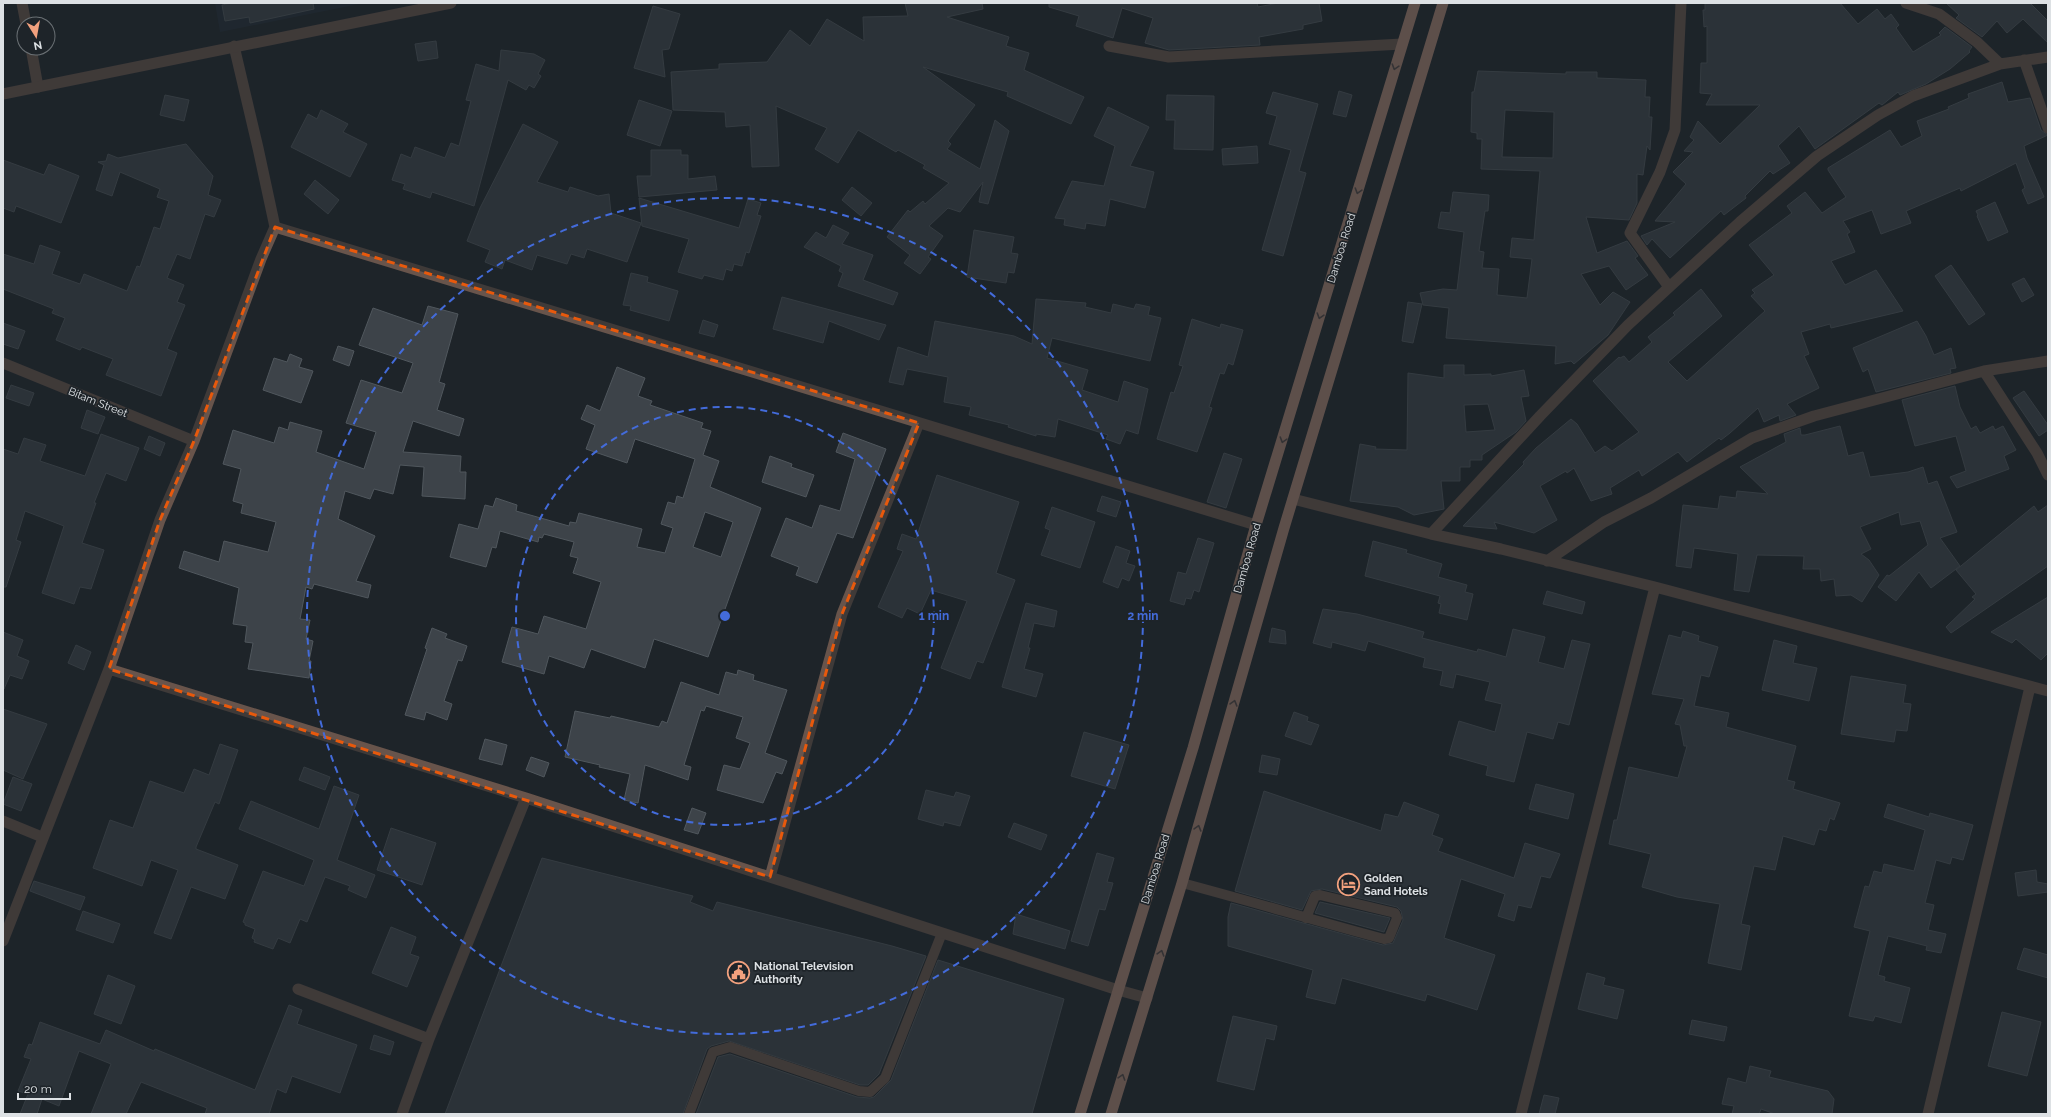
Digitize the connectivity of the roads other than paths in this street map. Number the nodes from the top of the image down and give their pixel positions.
1 (22, 3) edge
2 (451, 3) edge
3 (1415, 3) edge
4 (1443, 3) edge
5 (1681, 3) edge
6 (1906, 3) edge
7 (24, 16) edge
8 (1402, 44) junction
9 (234, 46) junction
10 (1109, 46) dead end
11 (32, 56) edge
12 (2048, 57) edge
13 (2024, 60) junction
14 (2000, 64) junction
15 (38, 87) junction
16 (3, 94) edge
17 (2048, 128) edge
18 (275, 227) junction
19 (1669, 287) junction
20 (2048, 361) edge
21 (3, 363) edge
22 (1984, 371) junction
23 (919, 423) junction
24 (194, 441) junction
25 (2048, 475) edge
26 (1293, 499) junction
27 (1256, 525) junction
28 (1431, 534) junction
29 (1547, 560) junction
30 (1655, 587) junction
31 (109, 669) junction
32 (2030, 687) junction
33 (2048, 691) edge
34 (526, 798) junction
35 (3, 821) edge
36 (42, 836) junction
37 (770, 877) junction
38 (1182, 883) junction
39 (1306, 918) junction
40 (942, 933) junction
41 (3, 941) edge
42 (298, 989) dead end
43 (1118, 990) junction
44 (1148, 998) junction
45 (429, 1039) junction
46 (402, 1114) edge
47 (689, 1114) edge
48 (1080, 1114) edge
49 (1111, 1114) edge
50 (1521, 1114) edge
51 (1928, 1114) edge

1 - 7 street
2 - 9 street
3 - 8 main road, Damboa Road
4 - 26 main road
5 - 19 street
6 - 14 street
8 - 10 street
8 -> 27 main road, Damboa Road
9 - 15 street
9 - 18 street
11 - 15 street
12 - 13 street
13 - 14 street
13 - 17 street
14 - 19 street
15 - 16 street
18 - 23 street
18 - 24 street
19 - 28 street
20 - 22 street
21 - 24 street, Bitam Street
22 - 25 street
22 - 29 street
23 - 27 street
23 - 37 street
24 - 31 street
26 - 28 street
38 -> 26 main road
27 - 43 main road, Damboa Road
28 - 29 street
29 - 30 street
30 - 32 street
30 - 50 street
31 - 34 street
31 - 36 street
32 - 33 street
32 - 51 street
34 - 37 street
34 - 45 street
35 - 36 street
36 - 41 street
37 - 40 street
38 - 39 lane
44 -> 38 main road
39 - 39 lane
40 - 43 street
40 - 47 lane
42 - 45 street
43 - 44 street
43 - 48 main road, Damboa Road
49 -> 44 main road
45 - 46 street

